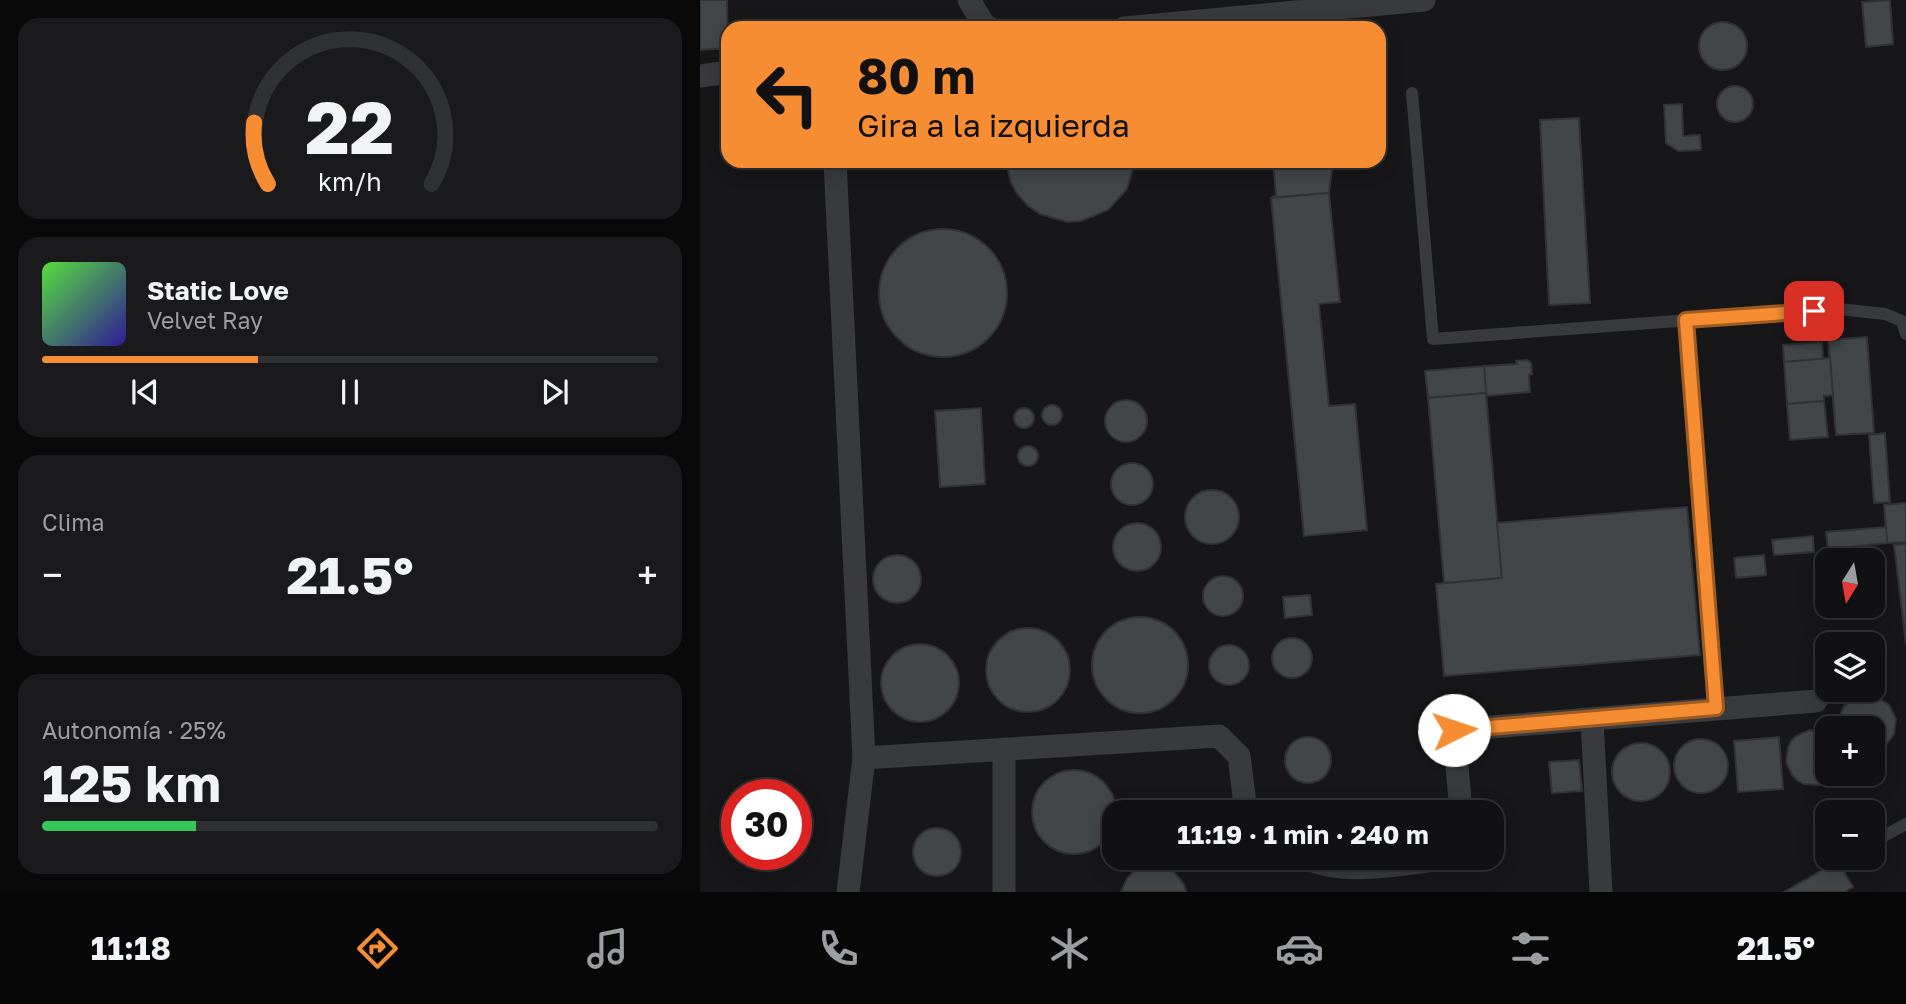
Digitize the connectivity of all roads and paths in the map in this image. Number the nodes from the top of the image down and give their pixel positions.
1 (969, 0) edge
2 (1424, 0) edge
3 (983, 21) edge
4 (1199, 21) edge
5 (721, 73) edge
6 (700, 76) edge
7 (1412, 93) dead end
8 (835, 168) edge
9 (1686, 320) junction
10 (1906, 334) edge
11 (1815, 701) edge
12 (1716, 708) junction
13 (1592, 720) junction
14 (1004, 749) junction
15 (864, 758) junction
16 (1245, 800) edge
17 (1460, 800) edge
18 (1906, 824) edge
19 (1885, 835) edge
20 (848, 892) edge
21 (1004, 892) edge
22 (1601, 892) edge

1 - 3 street
2 - 4 street
5 - 6 street
7 - 9 lane
8 - 15 street
9 - 10 lane
9 - 12 lane
11 - 12 street
12 - 13 street
13 - 17 street
13 - 22 street
14 - 15 street
14 - 16 street
14 - 21 street
15 - 20 street
18 - 19 lane

